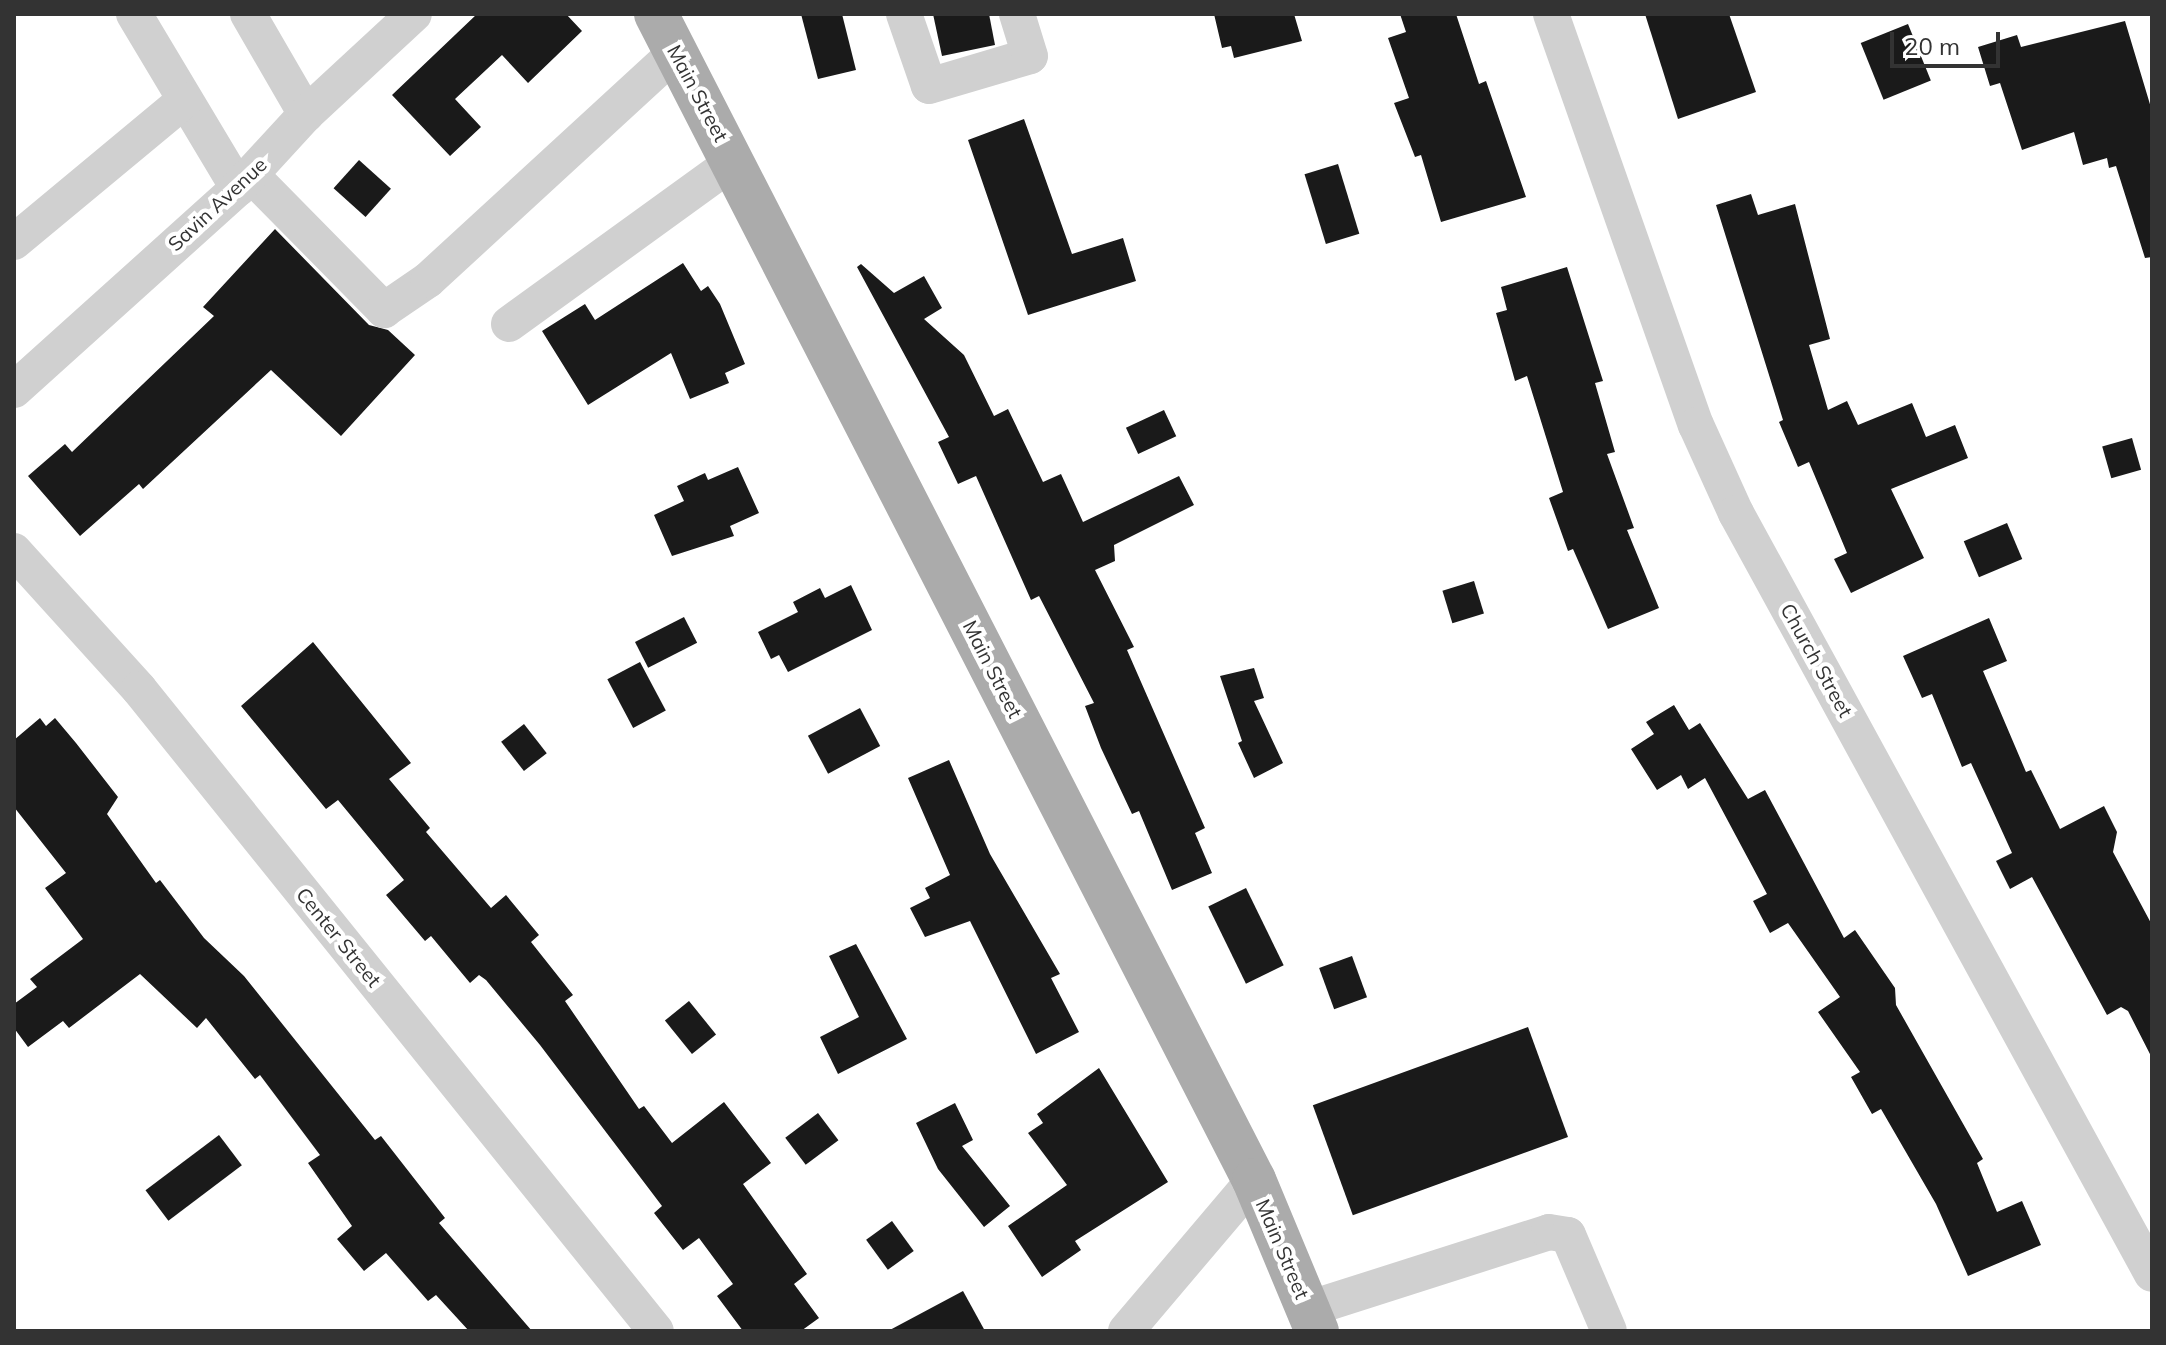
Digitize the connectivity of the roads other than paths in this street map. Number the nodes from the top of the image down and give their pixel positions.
1 (134, 14) edge
2 (248, 14) edge
3 (414, 14) edge
4 (656, 14) edge
5 (904, 14) edge
6 (1017, 14) edge
7 (1551, 14) edge
8 (676, 52) junction
9 (185, 100) junction
10 (306, 114) junction
11 (734, 161) junction
12 (244, 181) junction
13 (14, 242) edge
14 (509, 324) dead end
15 (14, 390) edge
16 (14, 551) edge
17 (1254, 1180) junction
18 (2152, 1274) edge
19 (1312, 1320) edge
20 (656, 1331) edge
21 (1126, 1331) edge
22 (1609, 1331) edge

1 - 9 street
2 - 10 street
3 - 10 street, Savin Avenue
4 - 8 main road, Main Street
5 - 6 street
7 - 18 street, Church Street
8 - 11 main road, Main Street
8 - 12 street
9 - 12 street
9 - 13 street
10 - 12 street, Savin Avenue
11 - 14 street
11 - 17 main road, Main Street
12 - 15 street, Savin Avenue
16 - 20 street, Center Street
17 - 19 main road, Main Street
17 - 21 street
19 - 22 street

